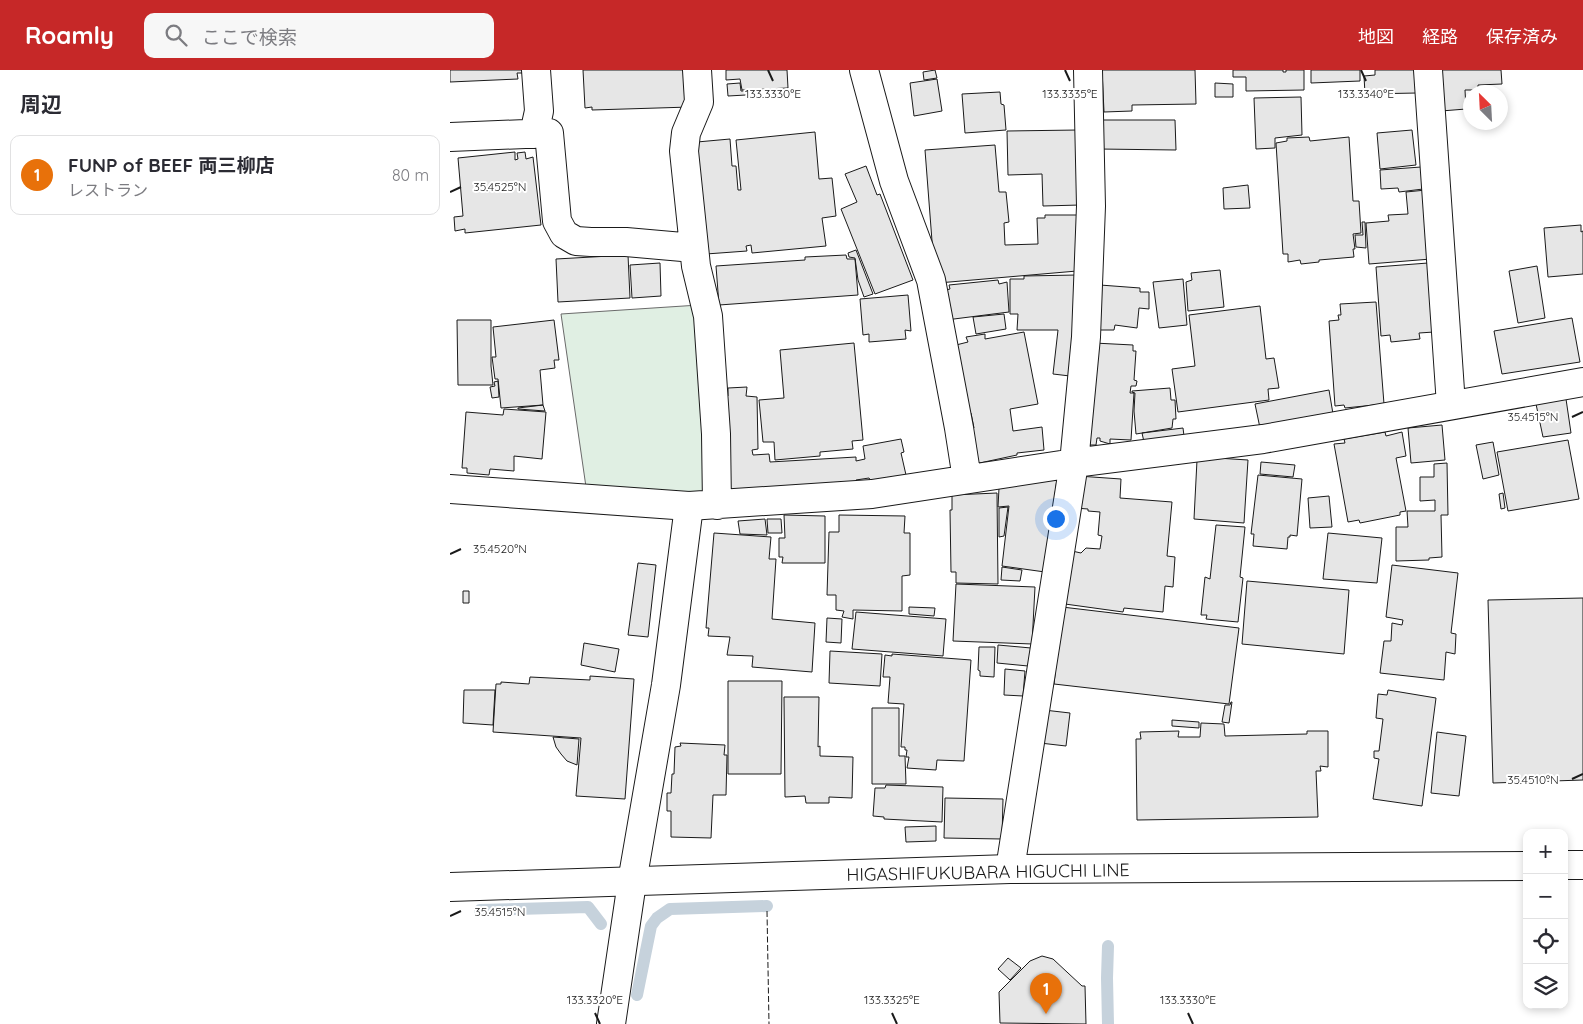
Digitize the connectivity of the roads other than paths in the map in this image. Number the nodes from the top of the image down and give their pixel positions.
1 (536, 70) edge
2 (698, 70) edge
3 (864, 70) edge
4 (1088, 70) edge
5 (1428, 70) edge
6 (534, 134) junction
7 (450, 137) edge
8 (694, 248) junction
9 (1583, 382) edge
10 (1451, 405) junction
11 (1074, 462) junction
12 (967, 479) junction
13 (450, 489) edge
14 (716, 505) junction
15 (688, 506) junction
16 (1568, 865) edge
17 (1583, 865) edge
18 (1523, 866) edge
19 (1010, 869) junction
20 (632, 882) junction
21 (450, 887) edge
22 (611, 1024) edge

1 - 6 street
2 - 8 street
3 - 12 street
4 - 11 street
5 - 10 street
6 - 7 street
6 - 8 street
8 - 14 street
9 - 10 street
10 - 11 street
11 - 12 street
11 - 19 street
12 - 14 street
13 - 15 street
14 - 15 street
15 - 20 street
16 - 17 street
18 - 19 street, HIGASHIFUKUBARA HIGUCHI LINE
19 - 20 street, HIGASHIFUKUBARA HIGUCHI LINE
20 - 21 street, HIGASHIFUKUBARA HIGUCHI LINE
20 - 22 street

